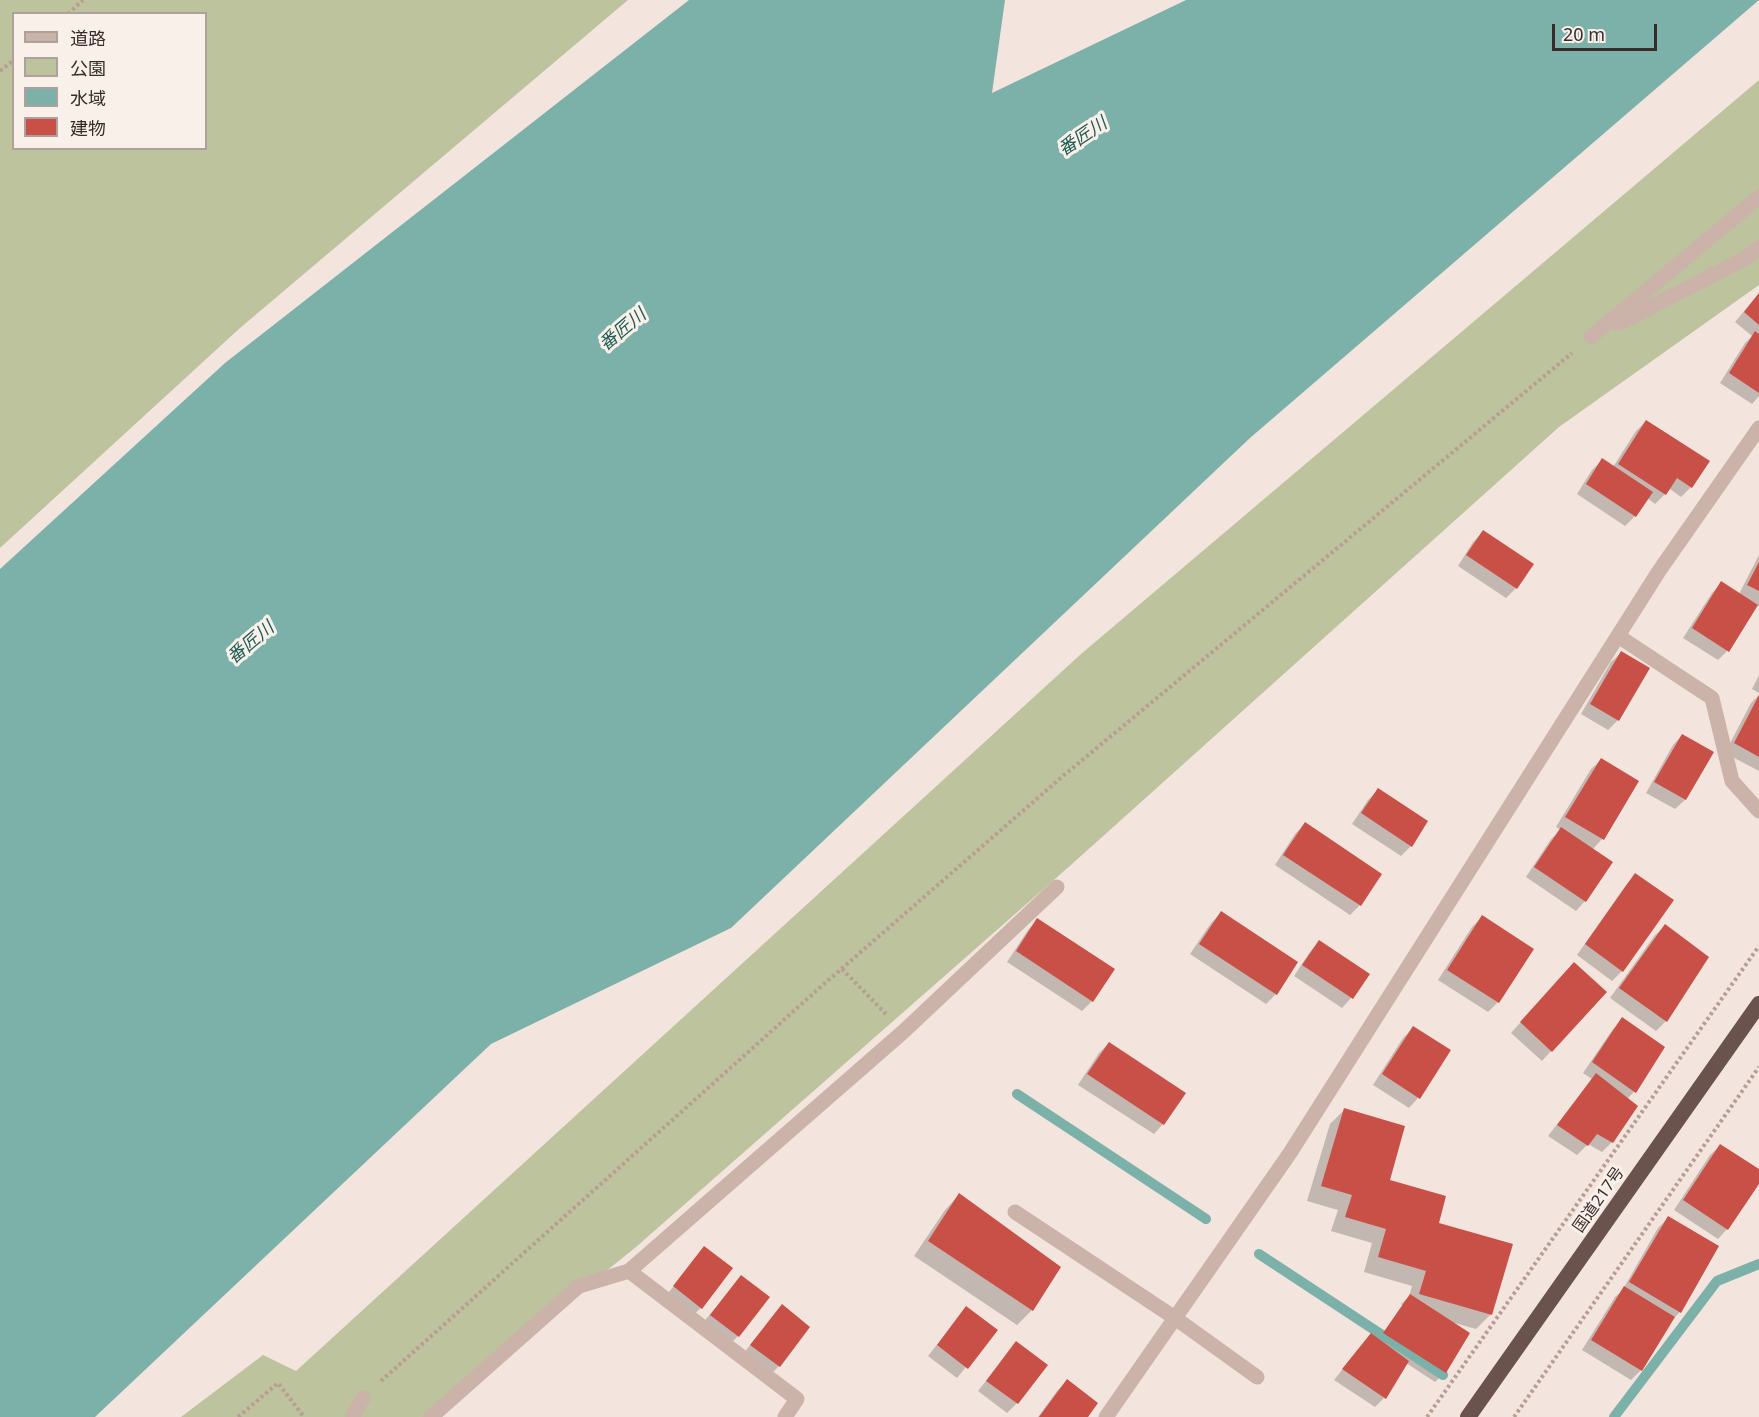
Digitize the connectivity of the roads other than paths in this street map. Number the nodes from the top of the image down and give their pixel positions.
1 (1759, 197) edge
2 (1759, 248) edge
3 (1759, 428) edge
4 (1618, 636) junction
5 (1759, 811) edge
6 (1057, 887) dead end
7 (1759, 1004) edge
8 (1016, 1212) dead end
9 (629, 1271) junction
10 (1175, 1318) junction
11 (1257, 1377) dead end
12 (363, 1398) road end
13 (352, 1417) edge
14 (431, 1417) edge
15 (784, 1417) edge
16 (1106, 1417) edge
17 (1468, 1417) edge

1 - 2 street
3 - 4 street
4 - 5 street
4 - 10 street
6 - 9 street
7 - 17 highway, 国道217号
8 - 10 street
9 - 14 street
9 - 15 street
10 - 11 street
10 - 16 street
12 - 13 street

